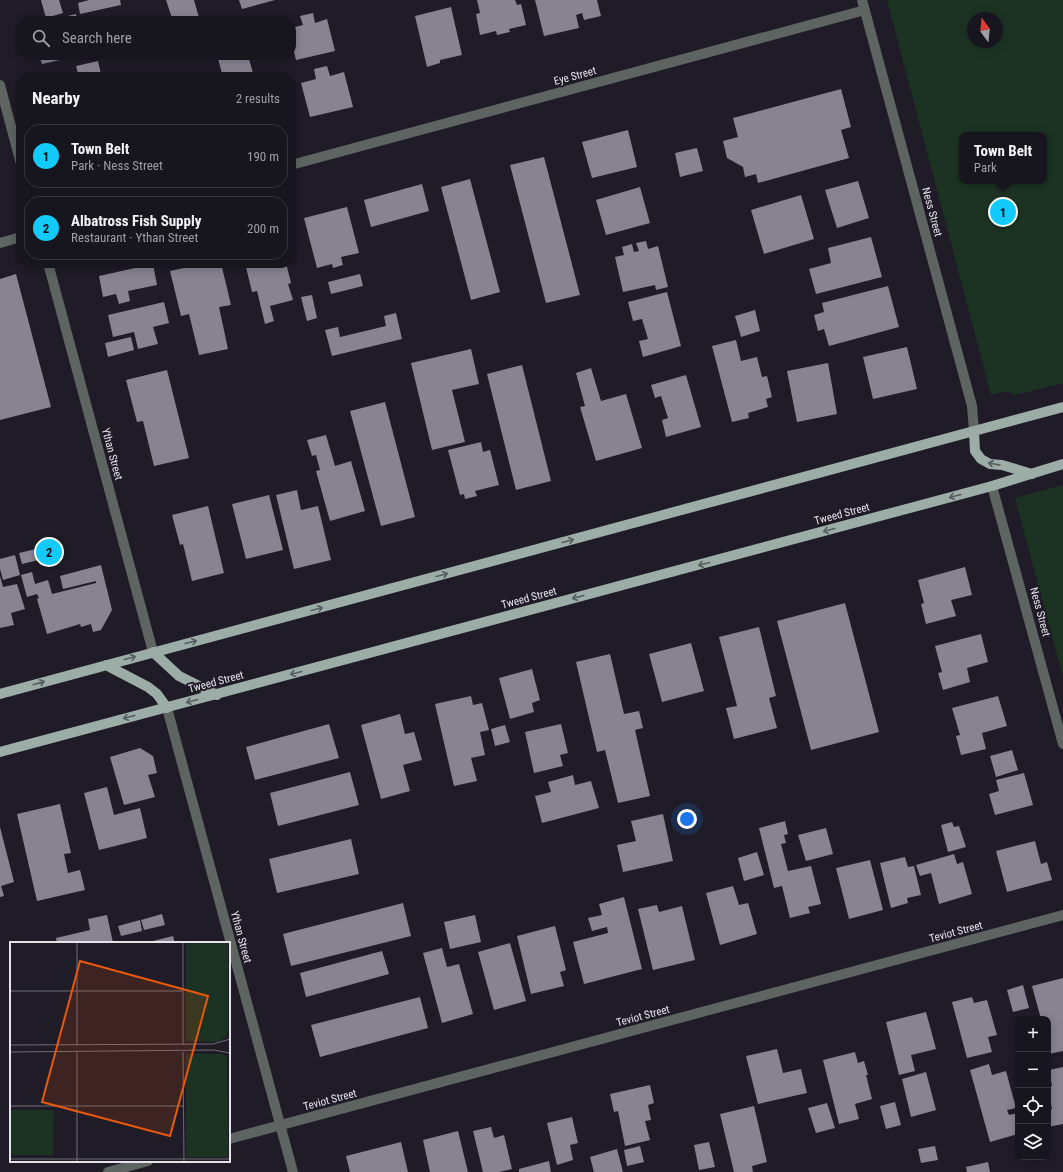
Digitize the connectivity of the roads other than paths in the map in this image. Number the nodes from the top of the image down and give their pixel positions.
1 (862, 0) edge
2 (865, 10) junction
3 (0, 85) edge
4 (16, 145) edge
5 (296, 164) edge
6 (16, 238) edge
7 (0, 243) edge
8 (49, 268) edge
9 (1063, 407) edge
10 (974, 431) junction
11 (1063, 464) edge
12 (1032, 474) junction
13 (992, 486) junction
14 (154, 652) junction
15 (106, 664) junction
16 (0, 694) edge
17 (217, 695) junction
18 (166, 708) junction
19 (1063, 744) edge
20 (0, 752) edge
21 (1063, 915) edge
22 (230, 942) edge
23 (230, 942) edge
24 (280, 1125) junction
25 (230, 1139) edge
26 (144, 1162) edge
27 (108, 1172) edge
28 (293, 1172) edge

1 - 2 street, Ness Street
2 - 5 street, Eye Street
2 - 10 street, Ness Street
3 - 4 street
6 - 7 street
8 - 14 street, Ythan Street
9 - 10 main road
12 -> 10 main road
14 -> 10 main road
11 - 12 main road, Tweed Street
12 - 13 main road, Tweed Street
13 -> 17 main road, Tweed Street
13 - 19 street, Ness Street
15 -> 14 main road
14 - 17 main road
16 -> 15 main road
15 - 18 main road
17 -> 18 main road, Tweed Street
18 -> 20 main road, Tweed Street
18 - 22 street, Ythan Street
21 - 24 street, Teviot Street
23 - 24 street, Ythan Street
24 - 25 street, Teviot Street
24 - 28 street, Ythan Street
26 - 27 street

